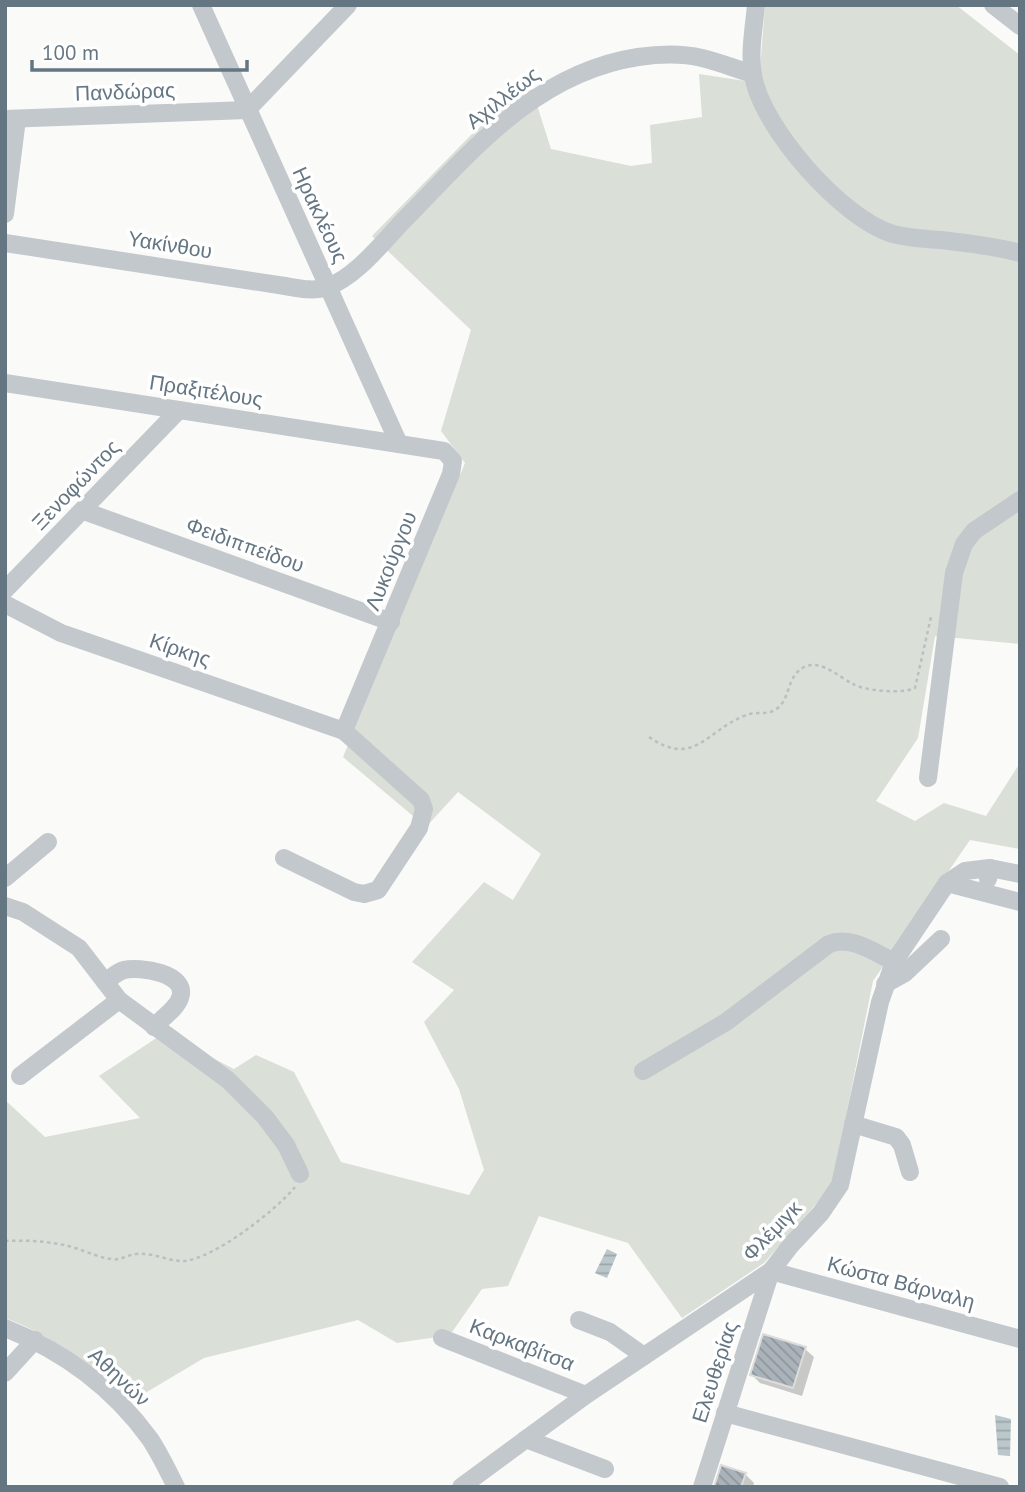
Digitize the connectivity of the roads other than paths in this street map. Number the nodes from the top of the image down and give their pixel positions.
1 (201, 5) edge
2 (348, 5) edge
3 (756, 5) edge
4 (993, 5) edge
5 (1020, 26) edge
6 (752, 75) junction
7 (247, 110) junction
8 (11, 119) edge
9 (5, 214) edge
10 (5, 243) edge
11 (1020, 253) edge
12 (328, 287) junction
13 (5, 383) edge
14 (179, 410) junction
15 (399, 444) junction
16 (1020, 499) edge
17 (83, 511) junction
18 (5, 590) edge
19 (5, 604) edge
20 (391, 622) junction
21 (344, 731) junction
22 (928, 778) dead end
23 (48, 842) dead end
24 (284, 858) dead end
25 (990, 868) junction
26 (1020, 874) edge
27 (5, 878) edge
28 (947, 883) junction
29 (985, 893) junction
30 (1020, 902) edge
31 (5, 906) edge
32 (941, 940) dead end
33 (894, 962) junction
34 (105, 982) junction
35 (885, 984) junction
36 (119, 1000) junction
37 (154, 1027) junction
38 (643, 1071) dead end
39 (20, 1076) dead end
40 (853, 1125) junction
41 (910, 1172) dead end
42 (300, 1174) road end
43 (771, 1271) junction
44 (579, 1320) dead end
45 (5, 1328) edge
46 (442, 1338) dead end
47 (1020, 1339) edge
48 (35, 1340) junction
49 (644, 1356) junction
50 (5, 1373) edge
51 (586, 1395) junction
52 (725, 1413) junction
53 (526, 1439) junction
54 (605, 1469) dead end
55 (176, 1487) edge
56 (461, 1487) edge
57 (702, 1487) edge
58 (1000, 1487) edge

1 - 7 street, Ηρακλέους
2 - 7 street
3 - 6 street
4 - 5 street
6 - 11 street
6 - 12 street, Αχιλλέως
7 - 8 street, Πανδώρας
7 - 12 street, Ηρακλέους
8 - 9 street
10 - 12 street, Υακίνθου
12 - 15 street, Ηρακλέους
13 - 14 street, Πραξιτέλους
14 - 15 street, Πραξιτέλους
14 - 17 street, Ξενοφώντος
15 - 20 street, Λυκούργου
16 - 22 street
17 - 18 street, Ξενοφώντος
17 - 20 street, Φειδιππείδου
19 - 21 street, Κίρκης
20 - 21 street, Λυκούργου
21 - 24 street
23 - 27 street
25 - 26 street
25 - 28 street
25 - 29 street
28 - 29 street
28 - 33 street, Φλέμιγκ
29 - 30 street
31 - 34 street
32 - 35 street
33 - 35 street, Φλέμιγκ
33 - 38 street
34 - 36 street
34 - 37 street
35 - 40 street, Φλέμιγκ
36 - 37 street
36 - 39 street
37 - 42 street
40 - 41 street
40 - 43 street, Φλέμιγκ
43 - 47 street, Κώστα Βάρναλη
43 - 49 street, Φλέμιγκ
43 - 52 street, Ελευθερίας
44 - 49 street
45 - 48 street, Αθηνών
46 - 51 street, Καρκαβίτσα
48 - 50 street
48 - 55 street, Αθηνών
49 - 51 street, Φλέμιγκ
51 - 53 street, Φλέμιγκ
52 - 57 street, Ελευθερίας
52 - 58 street
53 - 54 street
53 - 56 street, Φλέμιγκ

